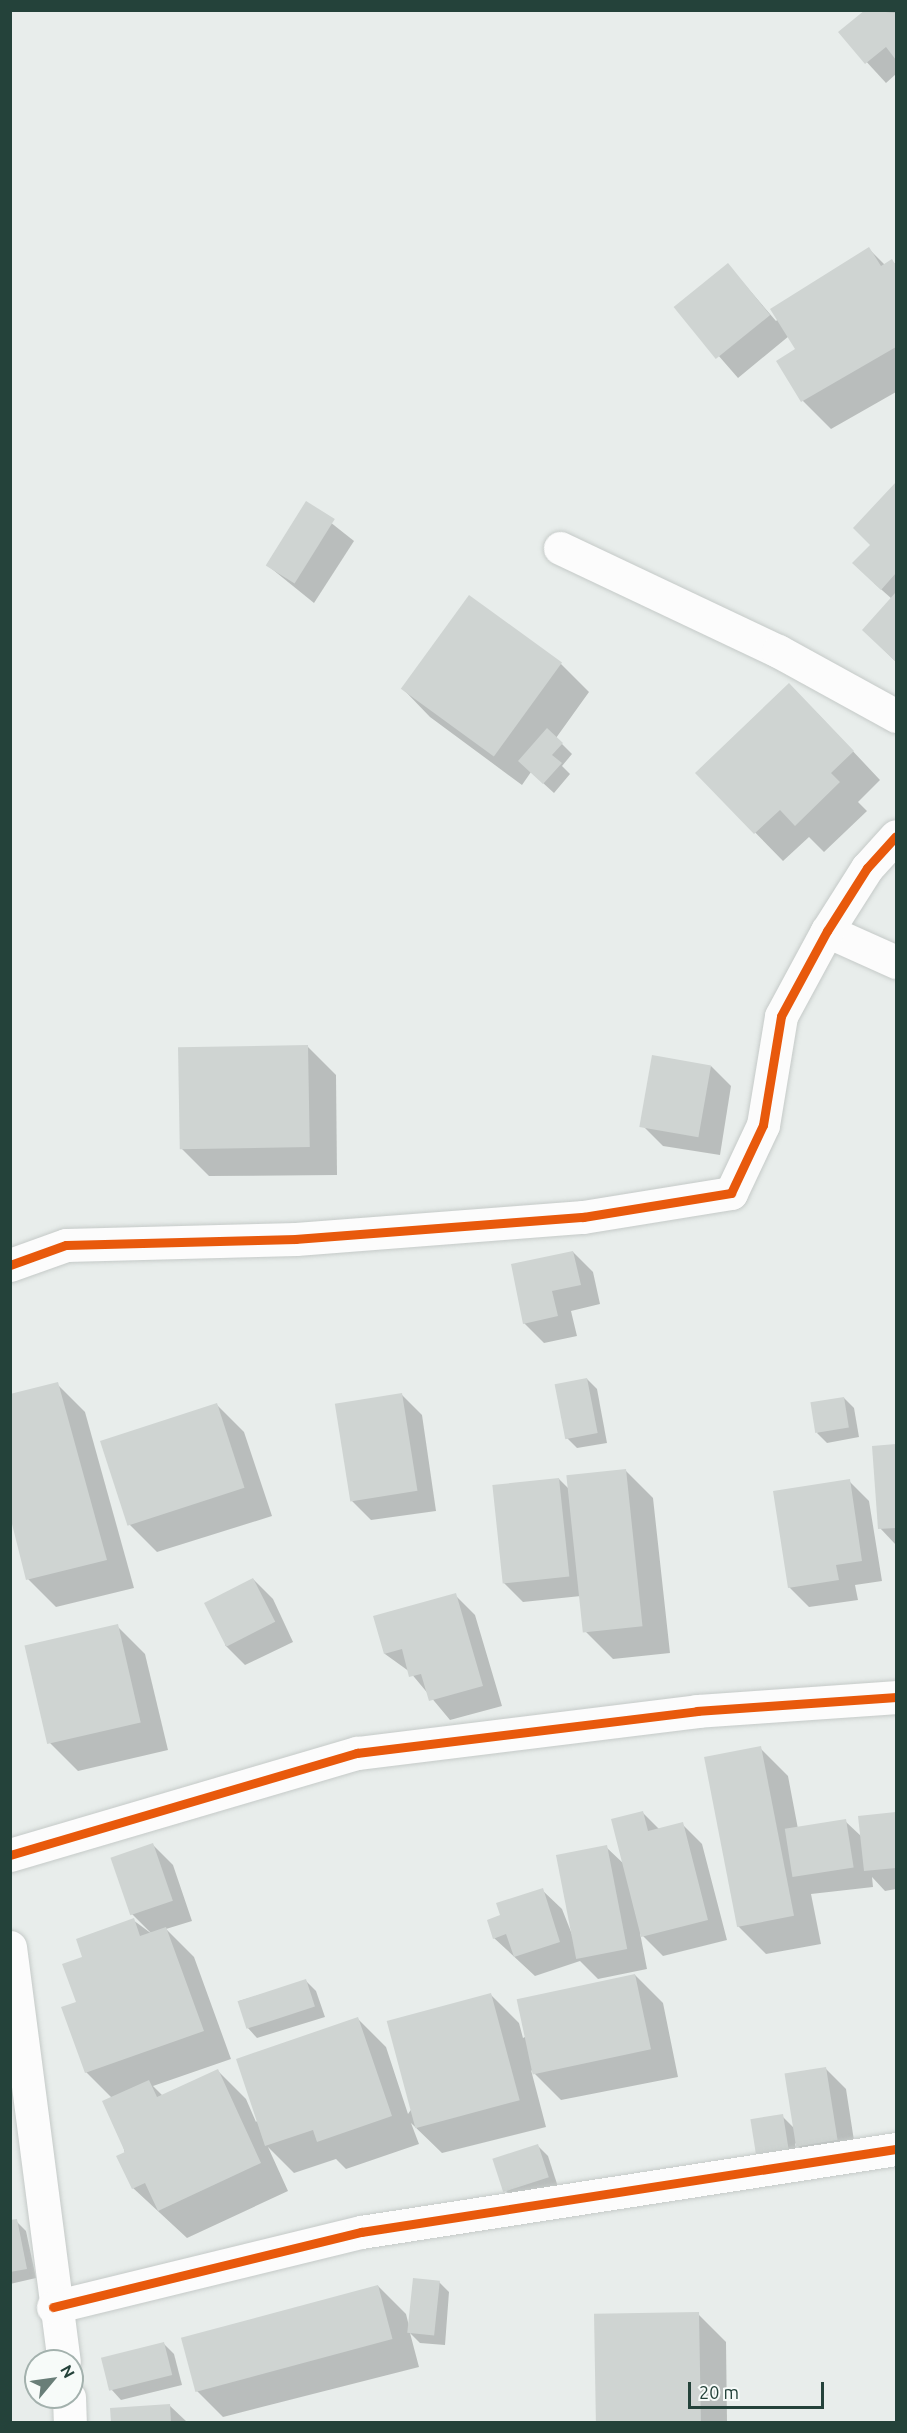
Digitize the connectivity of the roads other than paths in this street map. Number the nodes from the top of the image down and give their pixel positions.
1 (560, 548) dead end
2 (897, 716) edge
3 (897, 836) edge
4 (827, 931) junction
5 (897, 962) edge
6 (10, 1265) edge
7 (897, 1697) edge
8 (10, 1855) edge
9 (10, 1947) edge
10 (897, 2149) edge
11 (53, 2307) junction
12 (62, 2349) edge

1 - 2 street
3 - 4 street
4 - 5 street
4 - 6 street
7 - 8 street
9 - 11 street
10 - 11 street
11 - 12 street

